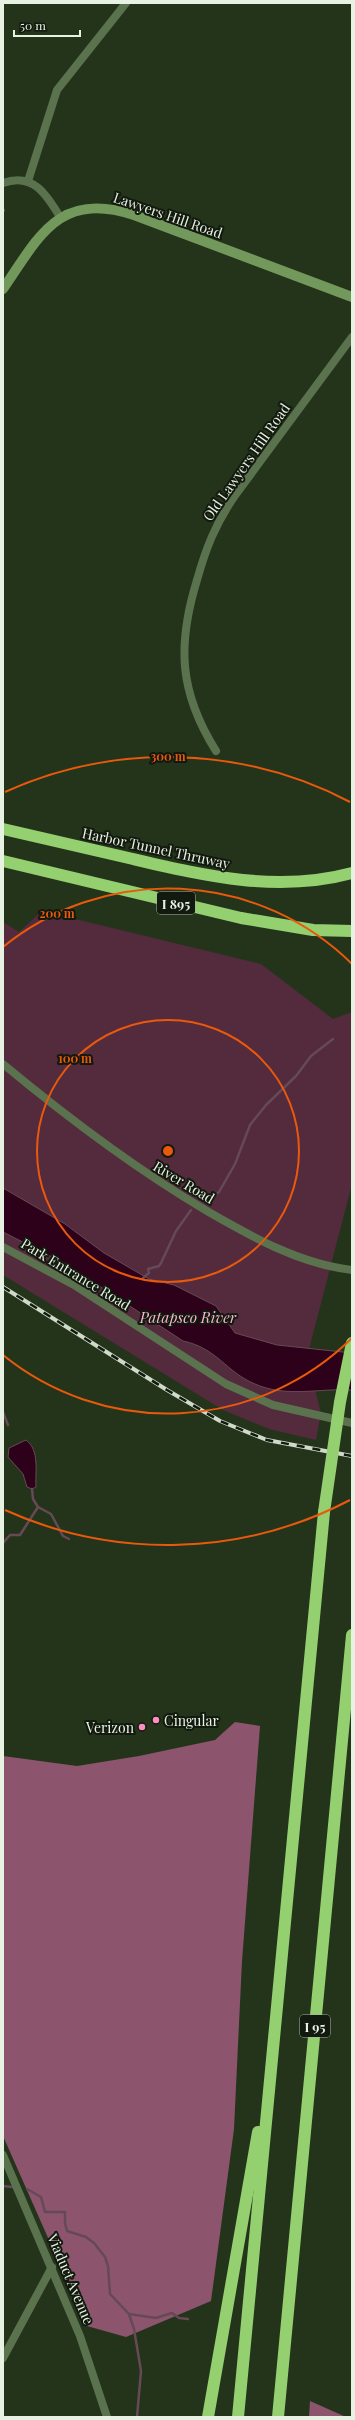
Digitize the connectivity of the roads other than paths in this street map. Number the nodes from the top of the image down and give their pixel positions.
1 (126, 3) edge
2 (28, 181) junction
3 (3, 183) edge
4 (60, 218) junction
5 (3, 289) edge
6 (352, 297) edge
7 (352, 337) edge
8 (216, 751) dead end
9 (3, 829) edge
10 (3, 861) edge
11 (352, 873) edge
12 (352, 931) edge
13 (3, 1064) edge
14 (3, 1246) edge
15 (352, 1270) edge
16 (352, 1343) edge
17 (352, 1423) edge
18 (352, 1635) edge
19 (272, 2054) junction
20 (3, 2155) edge
21 (52, 2267) junction
22 (287, 2329) junction
23 (3, 2358) edge
24 (106, 2417) edge
25 (208, 2417) edge
26 (238, 2417) edge
27 (278, 2417) edge
28 (285, 2417) edge

1 - 2 street
2 - 3 street
2 - 4 street
4 - 5 street, Lawyers Hill Road
4 - 6 street, Lawyers Hill Road
7 - 8 street, Old Lawyers Hill Road
9 - 11 highway, Harbor Tunnel Thruway / I 895
10 - 12 highway, I 895
13 - 15 street, River Road
14 - 17 street, Park Entrance Road
16 - 19 highway, bridge
18 - 22 highway, I 95
19 - 25 highway
19 - 26 highway
20 - 21 street, Viaduct Avenue
21 - 23 street
21 - 24 street, Viaduct Avenue
22 - 27 highway, I 95
22 - 28 highway

